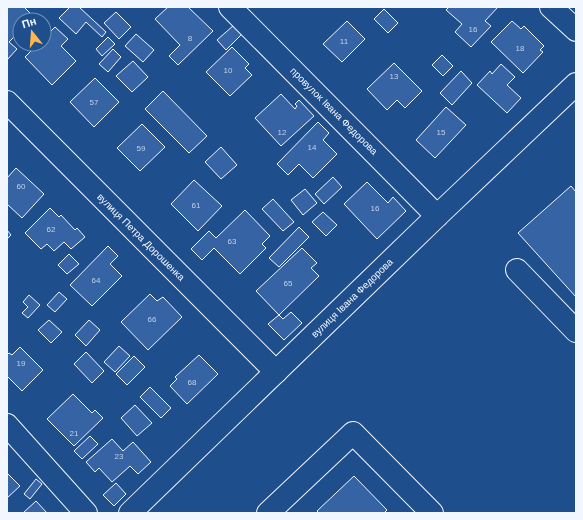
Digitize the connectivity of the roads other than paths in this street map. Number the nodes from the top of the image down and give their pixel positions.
1 (230, 7) edge
2 (551, 7) edge
3 (576, 30) edge
4 (576, 84) edge
5 (7, 102) edge
6 (437, 216) junction
7 (517, 270) dead end
8 (576, 331) edge
9 (276, 372) junction
10 (7, 426) edge
11 (86, 513) edge
12 (130, 513) edge
13 (268, 513) edge
14 (432, 513) edge

1 - 6 street, провулок Івана Федорова
2 - 3 street
4 - 6 street, вулиця Івана Федорова
5 - 9 street, вулиця Петра Дорошенка
6 - 9 street, вулиця Івана Федорова
7 - 8 street
9 - 12 street, вулиця Івана Федорова
10 - 11 street
13 - 14 street

